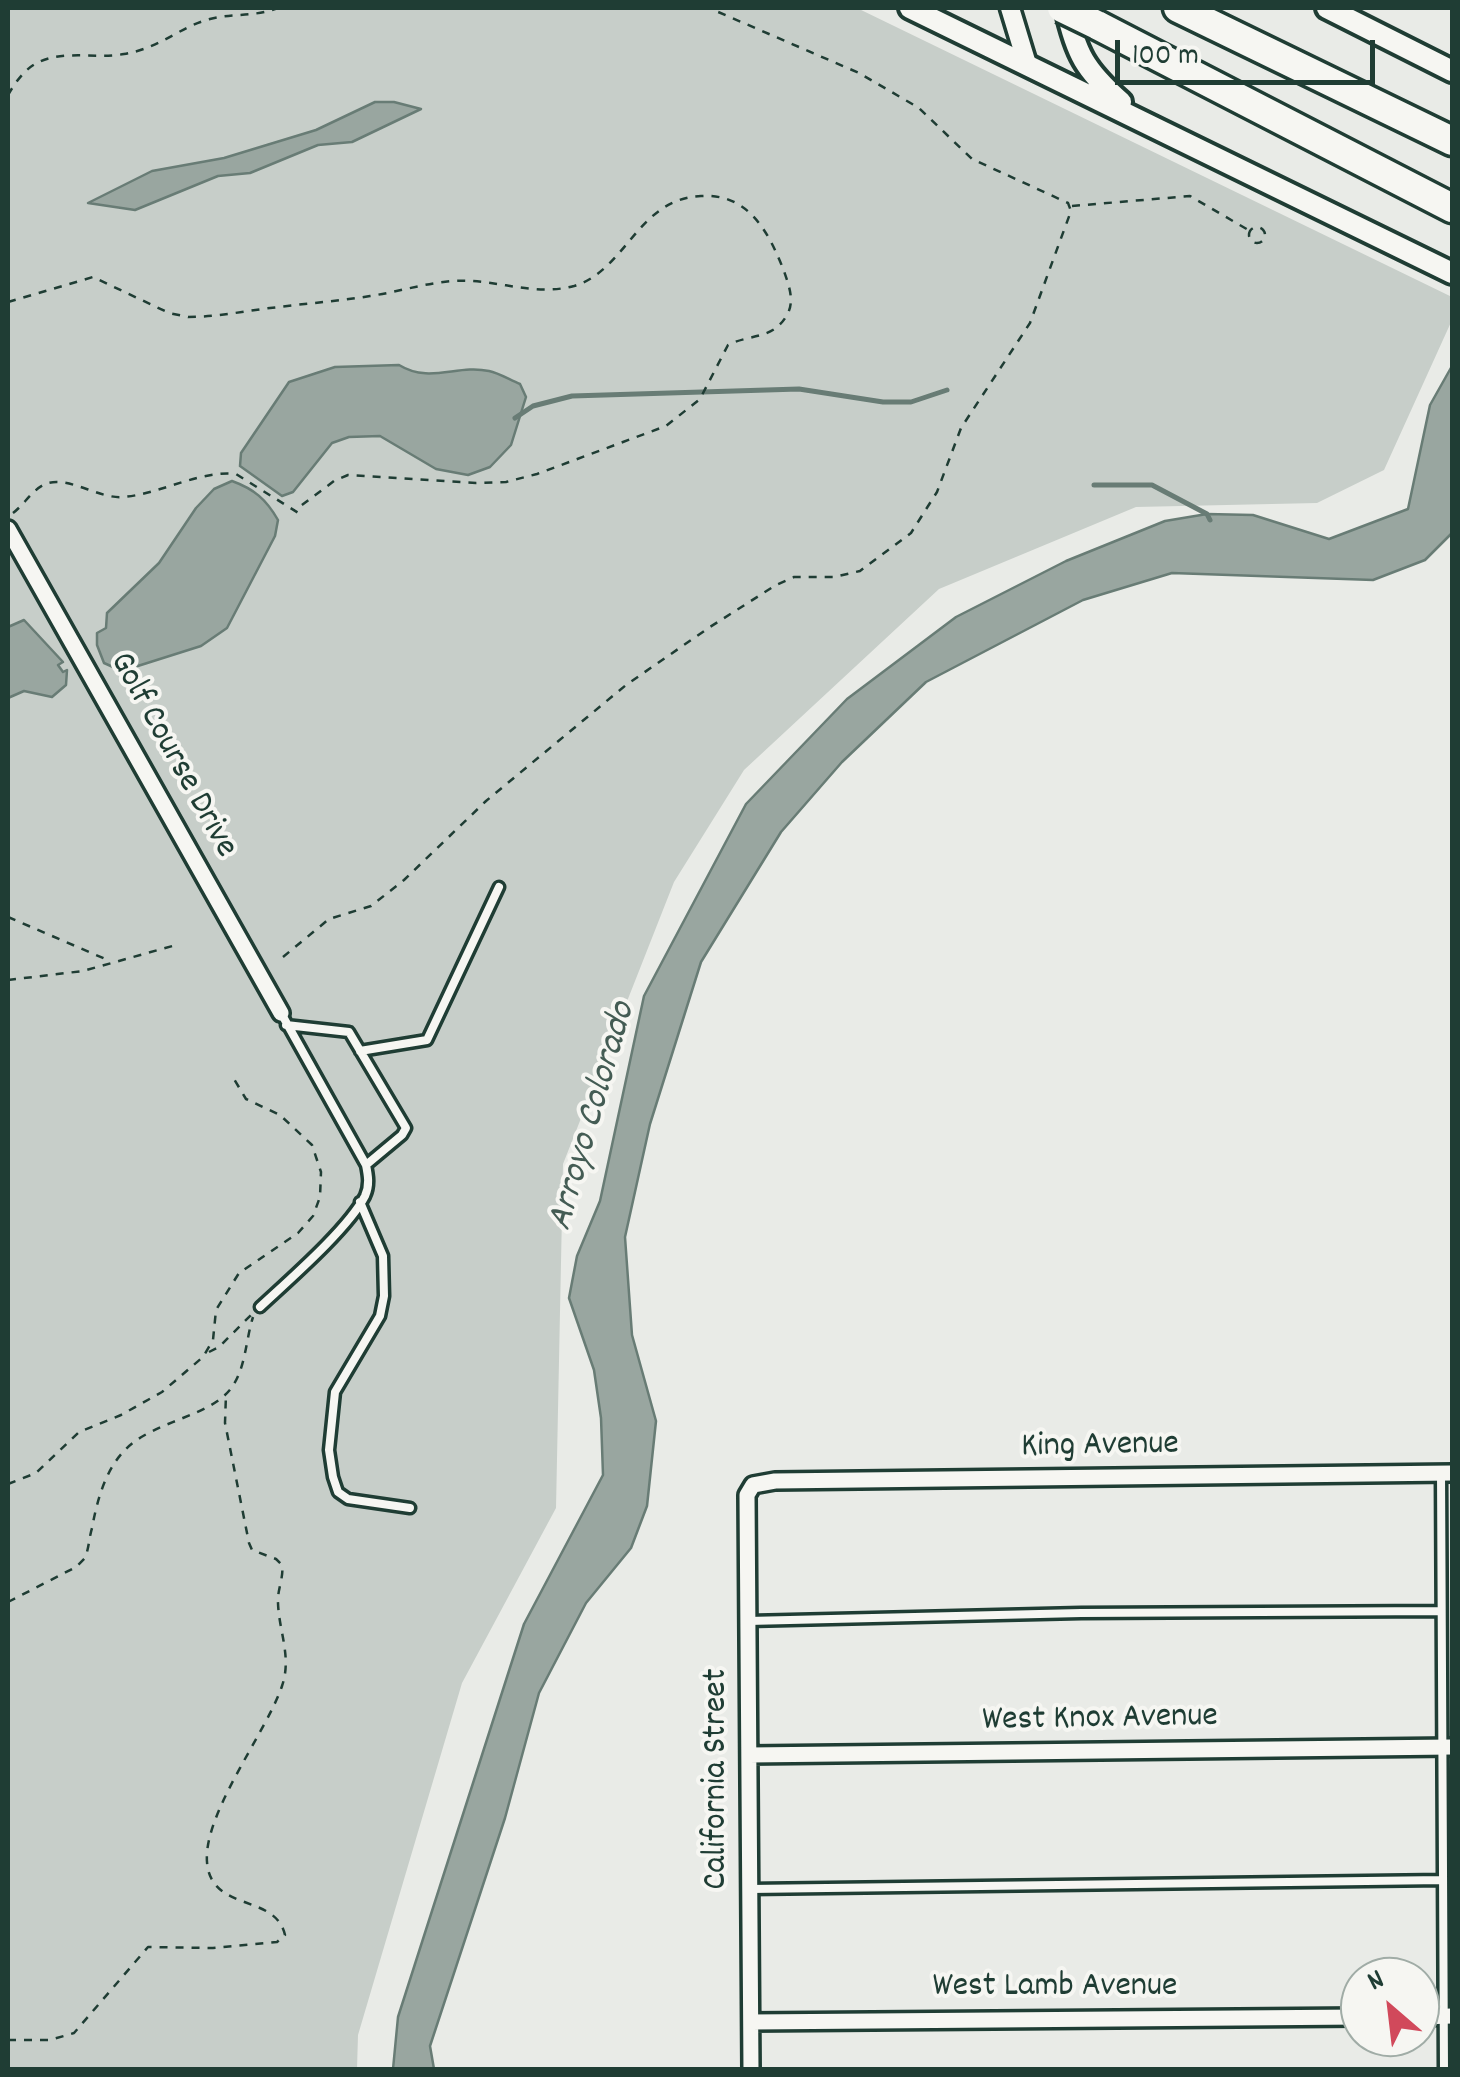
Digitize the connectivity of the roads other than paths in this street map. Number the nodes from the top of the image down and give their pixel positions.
1 (910, 8) edge
2 (1010, 8) edge
3 (1064, 8) edge
4 (1178, 8) edge
5 (1327, 8) edge
6 (1028, 64) junction
7 (1452, 70) edge
8 (1138, 117) junction
9 (1452, 142) edge
10 (1452, 208) edge
11 (1452, 273) edge
12 (8, 529) edge
13 (499, 887) dead end
14 (284, 1019) junction
15 (360, 1051) junction
16 (366, 1164) junction
17 (360, 1202) junction
18 (260, 1307) dead end
19 (1447, 1473) edge
20 (751, 1489) joint
21 (410, 1508) dead end
22 (1440, 1611) junction
23 (748, 1621) junction
24 (1448, 1747) edge
25 (748, 1754) junction
26 (1444, 1880) junction
27 (750, 1888) junction
28 (1448, 2016) edge
29 (1340, 2017) edge
30 (751, 2022) junction
31 (751, 2070) edge
32 (1444, 2070) edge

1 - 6 main road
2 - 6 street
3 - 8 main road
3 - 10 highway, bridge
4 - 9 highway
5 - 7 main road
6 - 8 main road
8 - 11 main road
12 - 14 street, Golf Course Drive
13 - 15 lane
14 - 15 lane
14 - 16 lane
15 - 16 lane
16 - 17 lane
17 - 18 lane
17 - 21 lane
19 - 20 street, King Avenue
19 - 22 lane
20 - 23 street, California Street
22 - 23 lane
22 - 24 lane
23 - 25 street, California Street
24 - 25 street, West Knox Avenue
24 - 26 lane
25 - 27 street, California Street
26 - 27 lane
26 - 28 lane
27 - 30 street, California Street
28 - 32 lane
29 - 30 street, West Lamb Avenue
30 - 31 street, California Street

